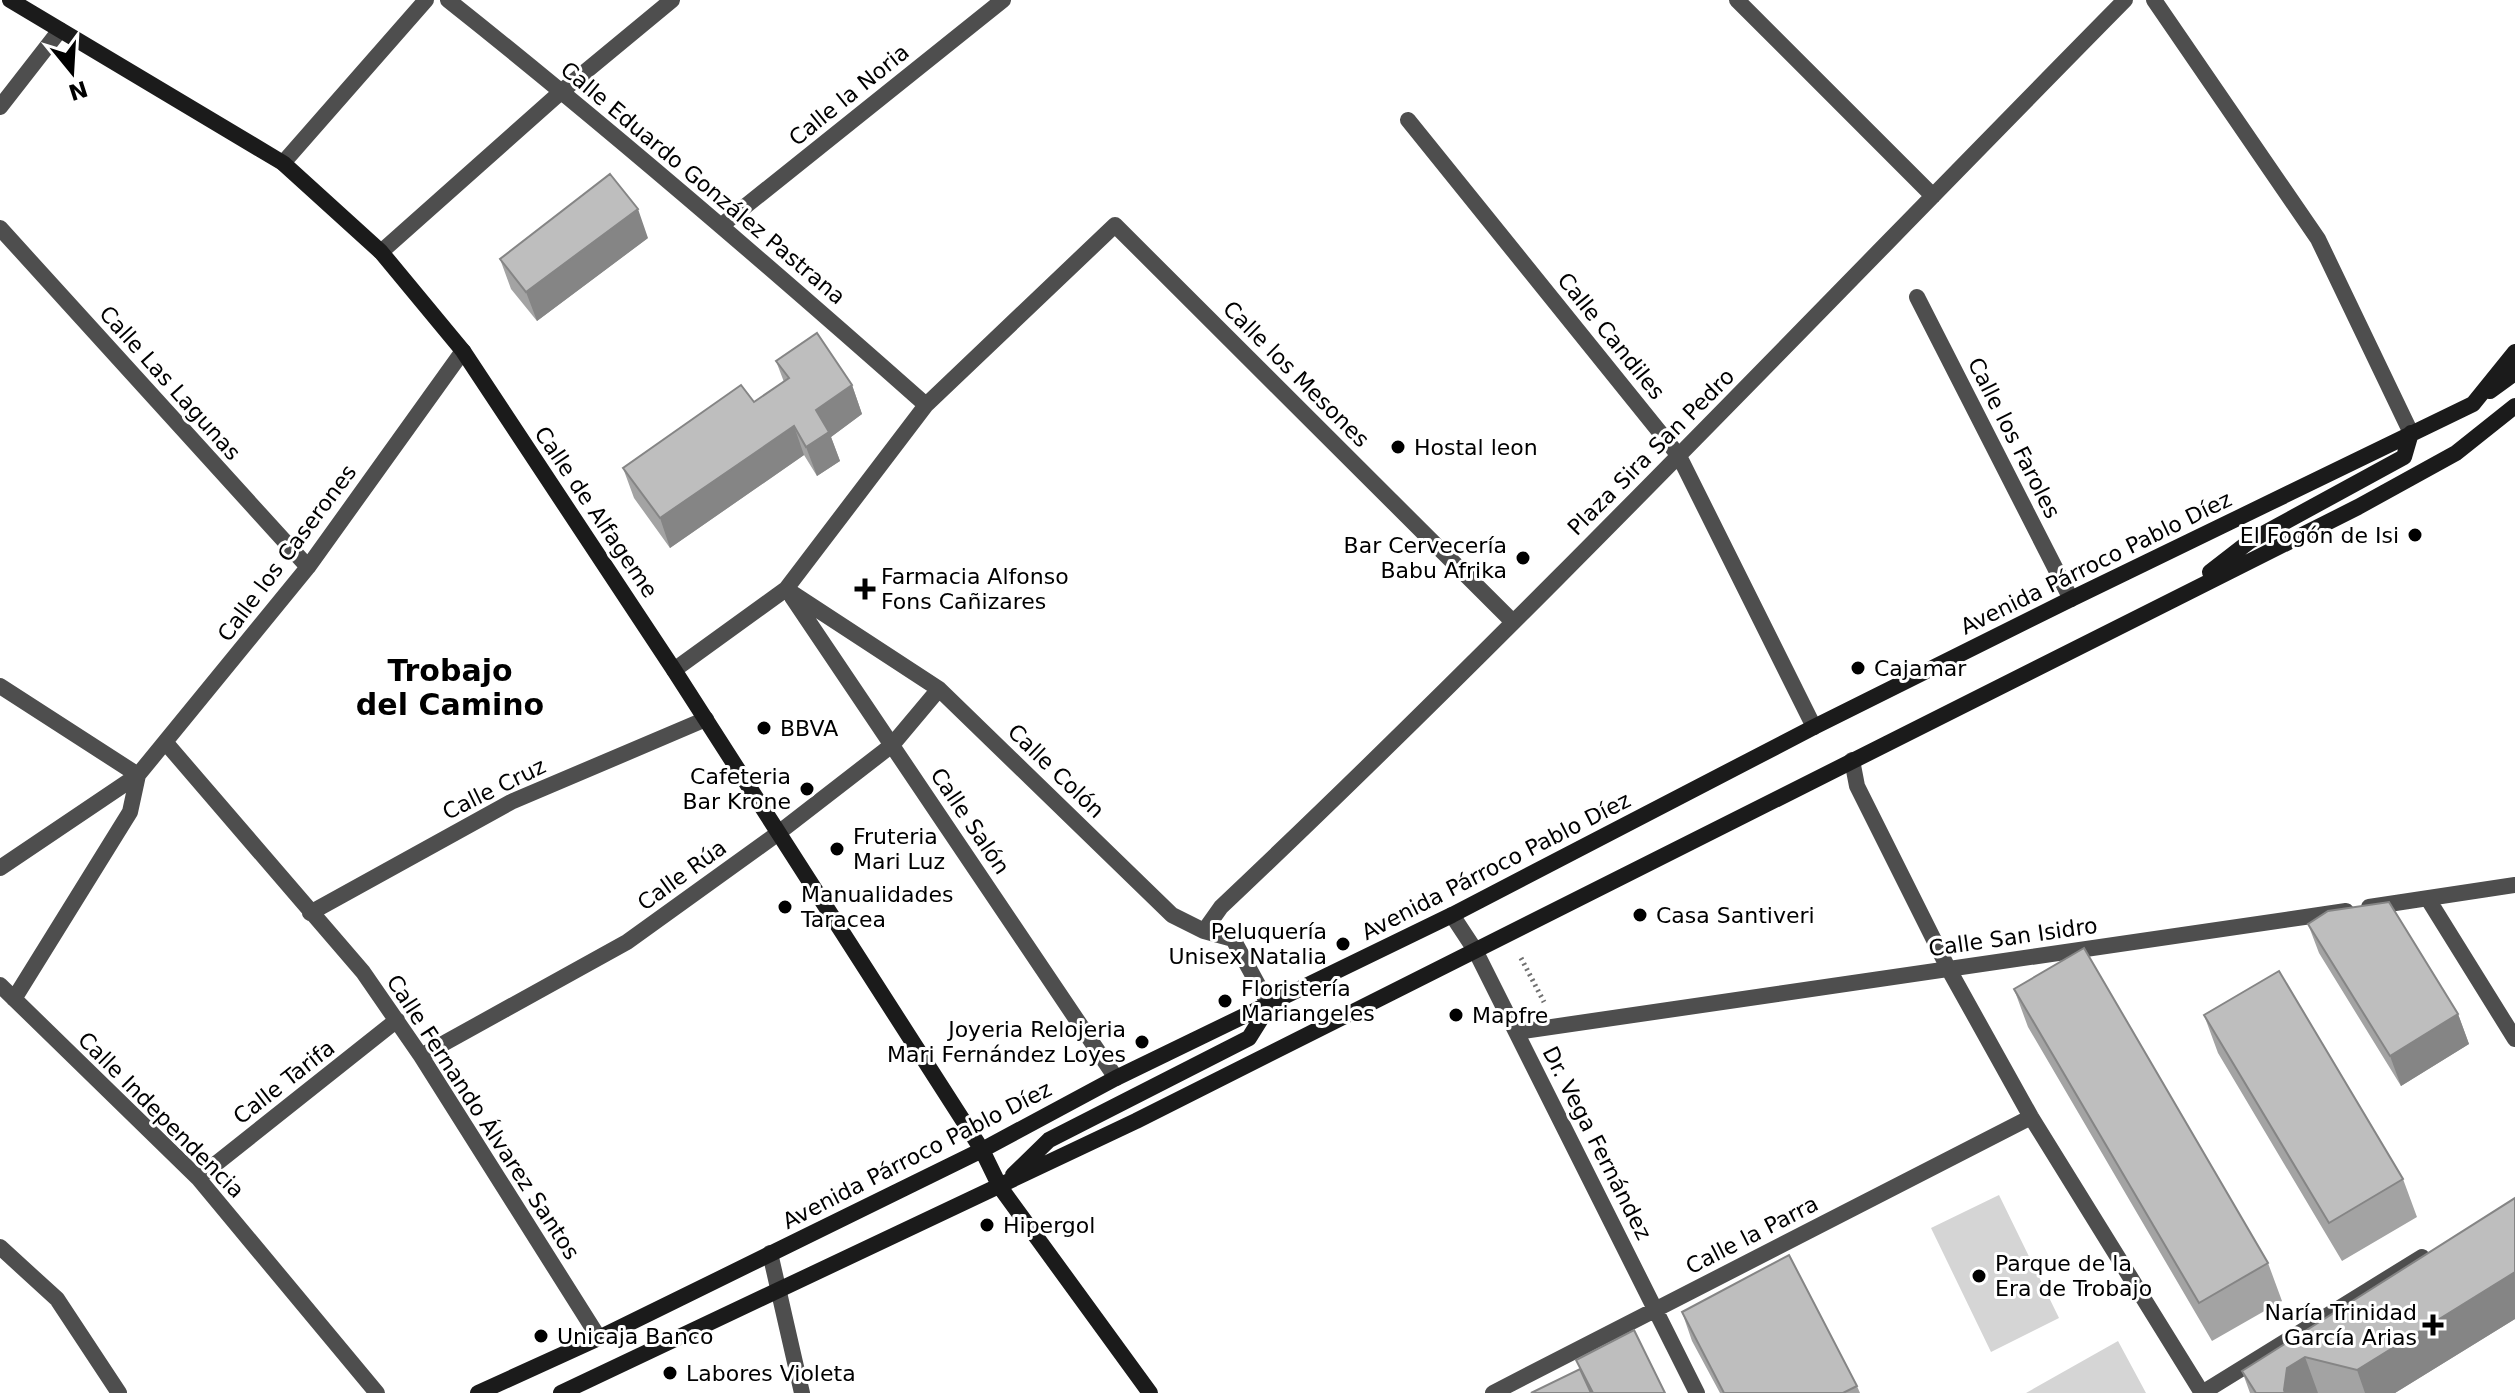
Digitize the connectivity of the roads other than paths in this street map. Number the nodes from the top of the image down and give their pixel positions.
1 (10, 0) edge
2 (426, 0) edge
3 (448, 0) edge
4 (672, 0) edge
5 (1003, 0) edge
6 (1737, 0) edge
7 (2125, 0) edge
8 (2154, 0) edge
9 (60, 30) junction
10 (562, 91) junction
11 (0, 107) edge
12 (1408, 120) dead end
13 (283, 163) junction
14 (1933, 196) junction
15 (722, 225) junction
16 (0, 228) edge
17 (381, 252) junction
18 (1917, 297) dead end
19 (463, 351) junction
20 (2515, 352) edge
21 (2515, 373) edge
22 (2473, 404) junction
23 (926, 405) junction
24 (2515, 406) edge
25 (2411, 433) junction
26 (1679, 456) junction
27 (308, 567) junction
28 (786, 589) junction
29 (2184, 593) junction
30 (2071, 599) junction
31 (1513, 622) junction
32 (674, 670) junction
33 (0, 686) edge
34 (939, 689) junction
35 (706, 719) junction
36 (1814, 727) junction
37 (166, 743) junction
38 (892, 745) junction
39 (1852, 760) junction
40 (138, 775) junction
41 (777, 834) junction
42 (0, 868) edge
43 (2515, 885) edge
44 (2428, 899) junction
45 (310, 913) junction
46 (1452, 915) junction
47 (1204, 931) junction
48 (1475, 950) junction
49 (1948, 968) junction
50 (0, 985) edge
51 (14, 999) junction
52 (1269, 1005) junction
53 (397, 1020) junction
54 (1517, 1032) junction
55 (2515, 1039) edge
56 (421, 1056) junction
57 (1116, 1078) junction
58 (2031, 1117) junction
59 (982, 1150) junction
60 (198, 1178) junction
61 (1000, 1187) junction
62 (0, 1247) edge
63 (2434, 1249) edge
64 (770, 1253) junction
65 (778, 1288) junction
66 (1655, 1309) junction
67 (599, 1338) junction
68 (119, 1393) edge
69 (377, 1393) edge
70 (478, 1393) edge
71 (561, 1393) edge
72 (802, 1393) edge
73 (1150, 1393) edge
74 (1493, 1393) edge
75 (1697, 1393) edge
76 (2202, 1393) edge

1 - 9 main road, Calle de Alfageme
2 - 13 street
3 - 10 street, Calle Eduardo González Pastrana
4 - 10 street
5 - 15 street, Calle la Noria
6 - 14 street
7 - 14 street, Plaza Sira San Pedro
8 - 25 street
9 - 11 street
9 - 13 main road, Calle de Alfageme
10 - 15 street, Calle Eduardo González Pastrana
10 - 17 street
12 - 26 street, Calle Candiles
13 - 17 main road, Calle de Alfageme
14 - 26 street, Plaza Sira San Pedro
15 - 23 street, Calle Eduardo González Pastrana
16 - 27 street, Calle Las Lagunas
17 - 19 main road, Calle de Alfageme
18 - 30 street, Calle los Faroles
19 - 27 street, Calle los Caserones
19 - 32 main road, Calle de Alfageme
20 - 22 main road, Avenida Párroco Pablo Díez
21 - 22 main road
22 - 25 main road, Avenida Párroco Pablo Díez
23 - 28 street
23 - 31 street, Calle los Mesones
24 - 29 main road
25 - 29 main road
25 - 30 main road, Avenida Párroco Pablo Díez
26 - 31 street, Plaza Sira San Pedro
26 - 36 street, Calle Candiles
27 - 37 street, Calle los Caserones
28 - 32 street
28 - 34 street, Calle Colón
28 - 38 street, Calle Salón
29 - 39 main road
30 - 36 main road, Avenida Párroco Pablo Díez
31 - 47 street, Plaza Sira San Pedro
32 - 35 main road, Calle de Alfageme
33 - 40 street
34 - 38 street, Calle Rúa
34 - 47 street, Calle Colón
35 - 41 main road, Calle de Alfageme
35 - 45 street, Calle Cruz
36 - 46 main road, Avenida Párroco Pablo Díez
37 - 40 street, Calle los Caserones
37 - 45 street, Calle Fernando Álvarez Santos
38 - 41 street, Calle Rúa
38 - 57 street, Calle Salón
39 - 48 main road
39 - 49 street
40 - 42 street
40 - 51 street
41 - 56 street, Calle Rúa
41 - 59 main road, Calle de Alfageme
43 - 44 street, Calle San Isidro
44 - 49 street, Calle San Isidro
44 - 55 street
45 - 53 street, Calle Fernando Álvarez Santos
46 - 48 street, Dr. Vega Fernández
46 - 52 main road, Avenida Párroco Pablo Díez
47 - 52 street, Calle Colón
48 - 54 street, Dr. Vega Fernández
48 - 61 main road
49 - 54 street, Calle San Isidro
49 - 58 street
50 - 51 street, Calle Independencia
51 - 60 street, Calle Independencia
52 - 57 main road, Avenida Párroco Pablo Díez
52 - 61 main road
53 - 56 street, Calle Fernando Álvarez Santos
53 - 60 street, Calle Tarifa
54 - 66 street, Dr. Vega Fernández
56 - 67 street, Calle Fernando Álvarez Santos
57 - 59 main road, Avenida Párroco Pablo Díez
58 - 66 street, Calle la Parra
58 - 76 street
59 - 61 main road, Calle de Alfageme
59 - 64 main road, Avenida Párroco Pablo Díez
60 - 69 street, Calle Independencia
61 - 65 main road
61 - 73 main road, Calle de Alfageme
62 - 68 street
63 - 76 street
64 - 65 street
64 - 67 main road, Avenida Párroco Pablo Díez
65 - 71 main road
65 - 72 street
66 - 74 street, Calle la Parra
66 - 75 street, Dr. Vega Fernández
67 - 70 main road, Avenida Párroco Pablo Díez

